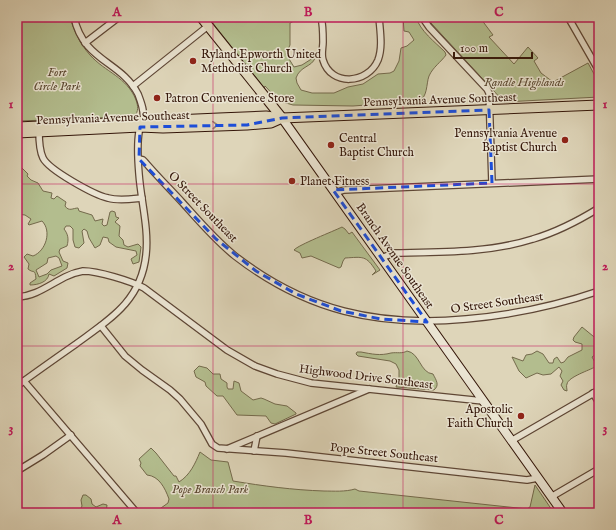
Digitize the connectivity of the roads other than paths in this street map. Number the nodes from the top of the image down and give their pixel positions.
1 (74, 17) edge
2 (119, 17) edge
3 (201, 17) edge
4 (321, 17) edge
5 (379, 17) edge
6 (422, 17) edge
7 (568, 17) edge
8 (208, 26) junction
9 (85, 43) junction
10 (599, 71) edge
11 (133, 86) junction
12 (599, 105) edge
13 (489, 110) junction
14 (282, 118) junction
15 (141, 124) junction
16 (17, 127) edge
17 (39, 129) junction
18 (17, 133) edge
19 (139, 159) junction
20 (599, 179) edge
21 (492, 183) junction
22 (335, 194) junction
23 (142, 198) junction
24 (599, 208) edge
25 (381, 258) junction
26 (138, 285) junction
27 (599, 291) edge
28 (17, 297) edge
29 (427, 322) junction
30 (101, 326) junction
31 (24, 381) junction
32 (17, 386) edge
33 (369, 389) junction
34 (599, 390) edge
35 (593, 393) junction
36 (483, 401) junction
37 (599, 403) edge
38 (71, 435) junction
39 (257, 436) junction
40 (511, 441) junction
41 (226, 450) junction
42 (254, 451) junction
43 (599, 469) edge
44 (17, 471) edge
45 (538, 478) junction
46 (551, 496) junction
47 (138, 513) edge
48 (563, 513) edge

1 - 9 street
2 - 9 street
3 - 8 highway, Branch Avenue Southeast
4 - 5 street
6 - 13 street
7 - 10 street
8 - 11 street
8 - 14 highway, Branch Avenue Southeast
9 - 11 street
11 - 15 street
12 - 13 highway, Pennsylvania Avenue Southeast
13 - 14 highway, Pennsylvania Avenue Southeast
13 - 21 street
14 - 15 highway, Pennsylvania Avenue Southeast
14 - 22 main road, Branch Avenue Southeast
15 - 17 highway, Pennsylvania Avenue Southeast
15 - 19 street
16 - 17 highway, Pennsylvania Avenue Southeast
17 - 18 highway, Pennsylvania Avenue Southeast
17 - 23 street
19 - 23 street
19 - 29 street, O Street Southeast
20 - 21 street
21 - 22 street
22 - 25 main road, Branch Avenue Southeast
23 - 26 street
24 - 25 street
25 - 29 main road, Branch Avenue Southeast
26 - 28 street, Highwood Drive Southeast
26 - 30 street
26 - 33 street, Highwood Drive Southeast
27 - 29 street, O Street Southeast
29 - 36 main road, Branch Avenue Southeast
30 - 31 street
30 - 41 street
31 - 32 street
31 - 38 street
33 - 36 street, Highwood Drive Southeast
33 - 39 street
34 - 35 street
35 - 37 street
35 - 40 street
36 - 40 main road, Branch Avenue Southeast
38 - 44 street
38 - 47 street
39 - 41 street
39 - 42 street
40 - 45 main road, Branch Avenue Southeast
41 - 42 street, Pope Street Southeast
42 - 45 street, Pope Street Southeast
43 - 46 street
45 - 46 main road, Branch Avenue Southeast
46 - 48 main road, Branch Avenue Southeast

